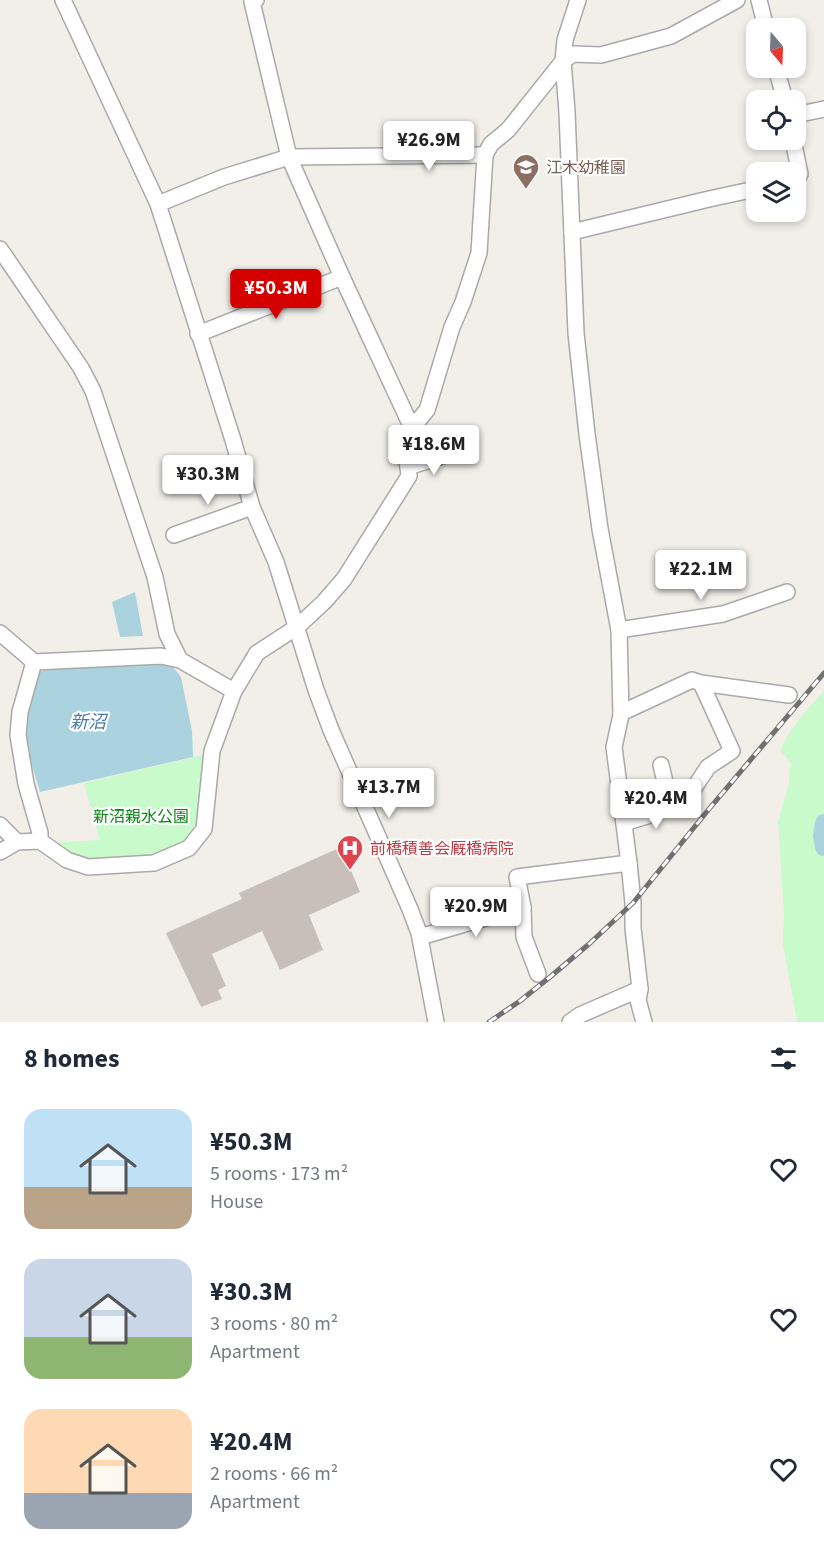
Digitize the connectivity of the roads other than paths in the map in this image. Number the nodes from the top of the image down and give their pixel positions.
1 (63, 0) edge
2 (256, 0) edge
3 (578, 0) edge
4 (737, 0) edge
5 (759, 0) edge
6 (764, 18) edge
7 (563, 61) junction
8 (824, 109) edge
9 (806, 113) edge
10 (485, 155) junction
11 (289, 157) junction
12 (746, 192) edge
13 (158, 204) junction
14 (572, 232) junction
15 (0, 249) edge
16 (342, 277) junction
17 (198, 334) junction
18 (412, 428) junction
19 (449, 454) dead end
20 (408, 467) junction
21 (252, 507) junction
22 (174, 536) dead end
23 (787, 592) dead end
24 (297, 627) junction
25 (619, 630) junction
26 (0, 633) edge
27 (180, 660) junction
28 (34, 662) junction
29 (701, 683) junction
30 (234, 691) junction
31 (789, 695) dead end
32 (620, 717) junction
33 (661, 765) dead end
34 (673, 802) junction
35 (624, 823) junction
36 (0, 825) edge
37 (40, 841) junction
38 (17, 842) junction
39 (0, 852) edge
40 (629, 863) junction
41 (522, 906) junction
42 (420, 937) junction
43 (538, 974) dead end
44 (640, 989) junction
45 (436, 1022) edge
46 (570, 1022) edge
47 (644, 1022) edge

1 - 13 street
2 - 11 street
3 - 7 street
4 - 7 street
5 - 6 street
7 - 10 street
7 - 14 street
8 - 9 street
10 - 11 street
10 - 18 street
11 - 13 street
11 - 16 street
12 - 14 street
13 - 17 street
14 - 25 street
15 - 27 street
16 - 17 street
16 - 18 street
17 - 21 street
18 - 20 street
19 - 20 street
20 - 24 street
21 - 22 street
21 - 24 street
23 - 25 street
24 - 30 street
24 - 42 street
25 - 32 street
26 - 28 street
27 - 28 street
27 - 30 street
28 - 37 street
29 - 31 street
29 - 32 street
29 - 34 street
30 - 37 street
32 - 35 street
33 - 34 street
34 - 35 street
35 - 40 street
36 - 38 street
37 - 38 street
38 - 39 street
40 - 41 street
40 - 44 street
41 - 42 street
41 - 43 street
42 - 45 street
44 - 46 street
44 - 47 street

